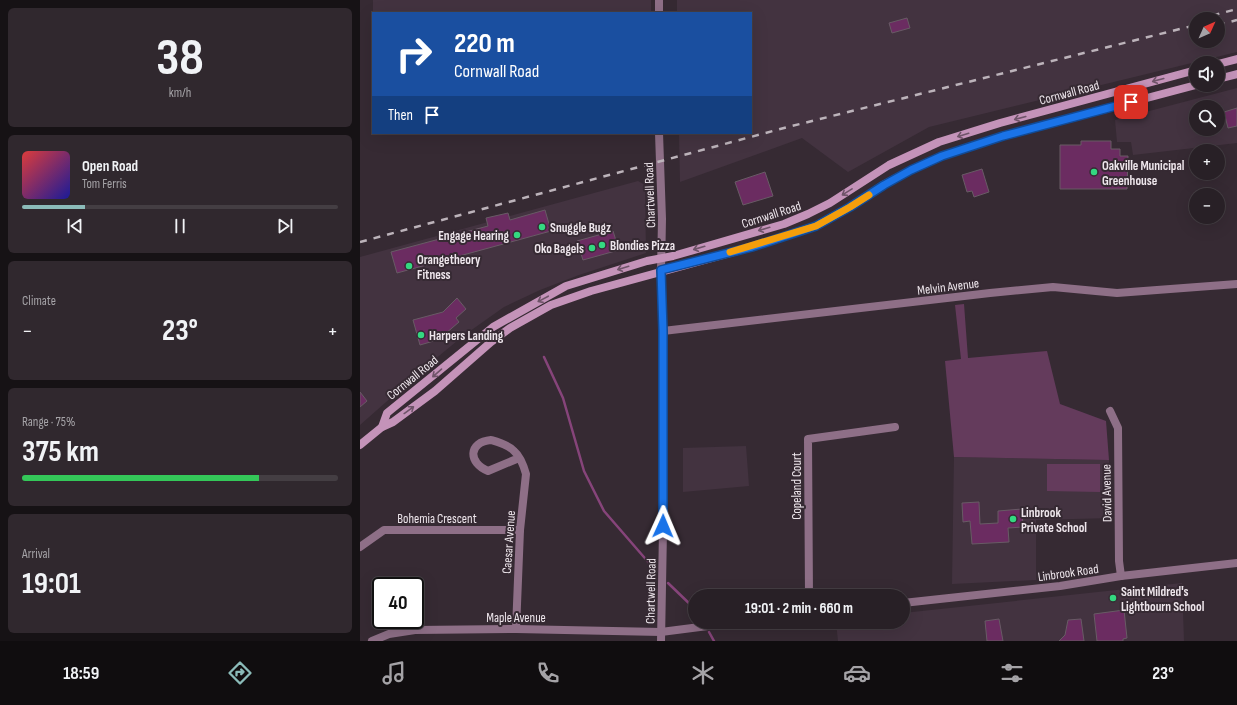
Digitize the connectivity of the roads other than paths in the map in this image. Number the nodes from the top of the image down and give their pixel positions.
1 (659, 0) edge
2 (659, 12) edge
3 (1237, 58) edge
4 (1225, 62) edge
5 (1189, 72) edge
6 (1237, 74) edge
7 (1225, 77) edge
8 (1189, 87) edge
9 (659, 134) edge
10 (661, 258) junction
11 (661, 270) junction
12 (1237, 284) edge
13 (663, 331) junction
14 (1110, 411) dead end
15 (382, 427) junction
16 (895, 427) dead end
17 (360, 445) edge
18 (519, 458) junction
19 (520, 530) junction
20 (360, 548) edge
21 (1237, 563) edge
22 (1121, 576) junction
23 (809, 589) edge
24 (910, 602) edge
25 (516, 629) junction
26 (688, 629) edge
27 (661, 632) junction
28 (372, 641) edge
29 (661, 641) edge

1 - 2 street
3 - 4 main road
5 -> 10 main road, Cornwall Road
6 - 7 main road
8 - 11 main road, Cornwall Road
9 - 10 street, Chartwell Road
10 - 11 street, Chartwell Road
10 -> 15 main road, Cornwall Road
11 - 13 street, Chartwell Road
15 -> 11 main road, Cornwall Road
12 - 13 street, Melvin Avenue
13 - 27 street, Chartwell Road
14 - 22 street, David Avenue
15 - 17 main road, Cornwall Road
16 - 23 street, Copeland Court
18 - 18 street
18 - 19 street, Caesar Avenue
19 - 20 street, Bohemia Crescent
19 - 25 street, Caesar Avenue
21 - 22 street, Linbrook Road
22 - 24 street, Linbrook Road
25 - 27 street, Maple Avenue
25 - 28 street, Maple Avenue
26 - 27 street
27 - 29 street, Chartwell Road

